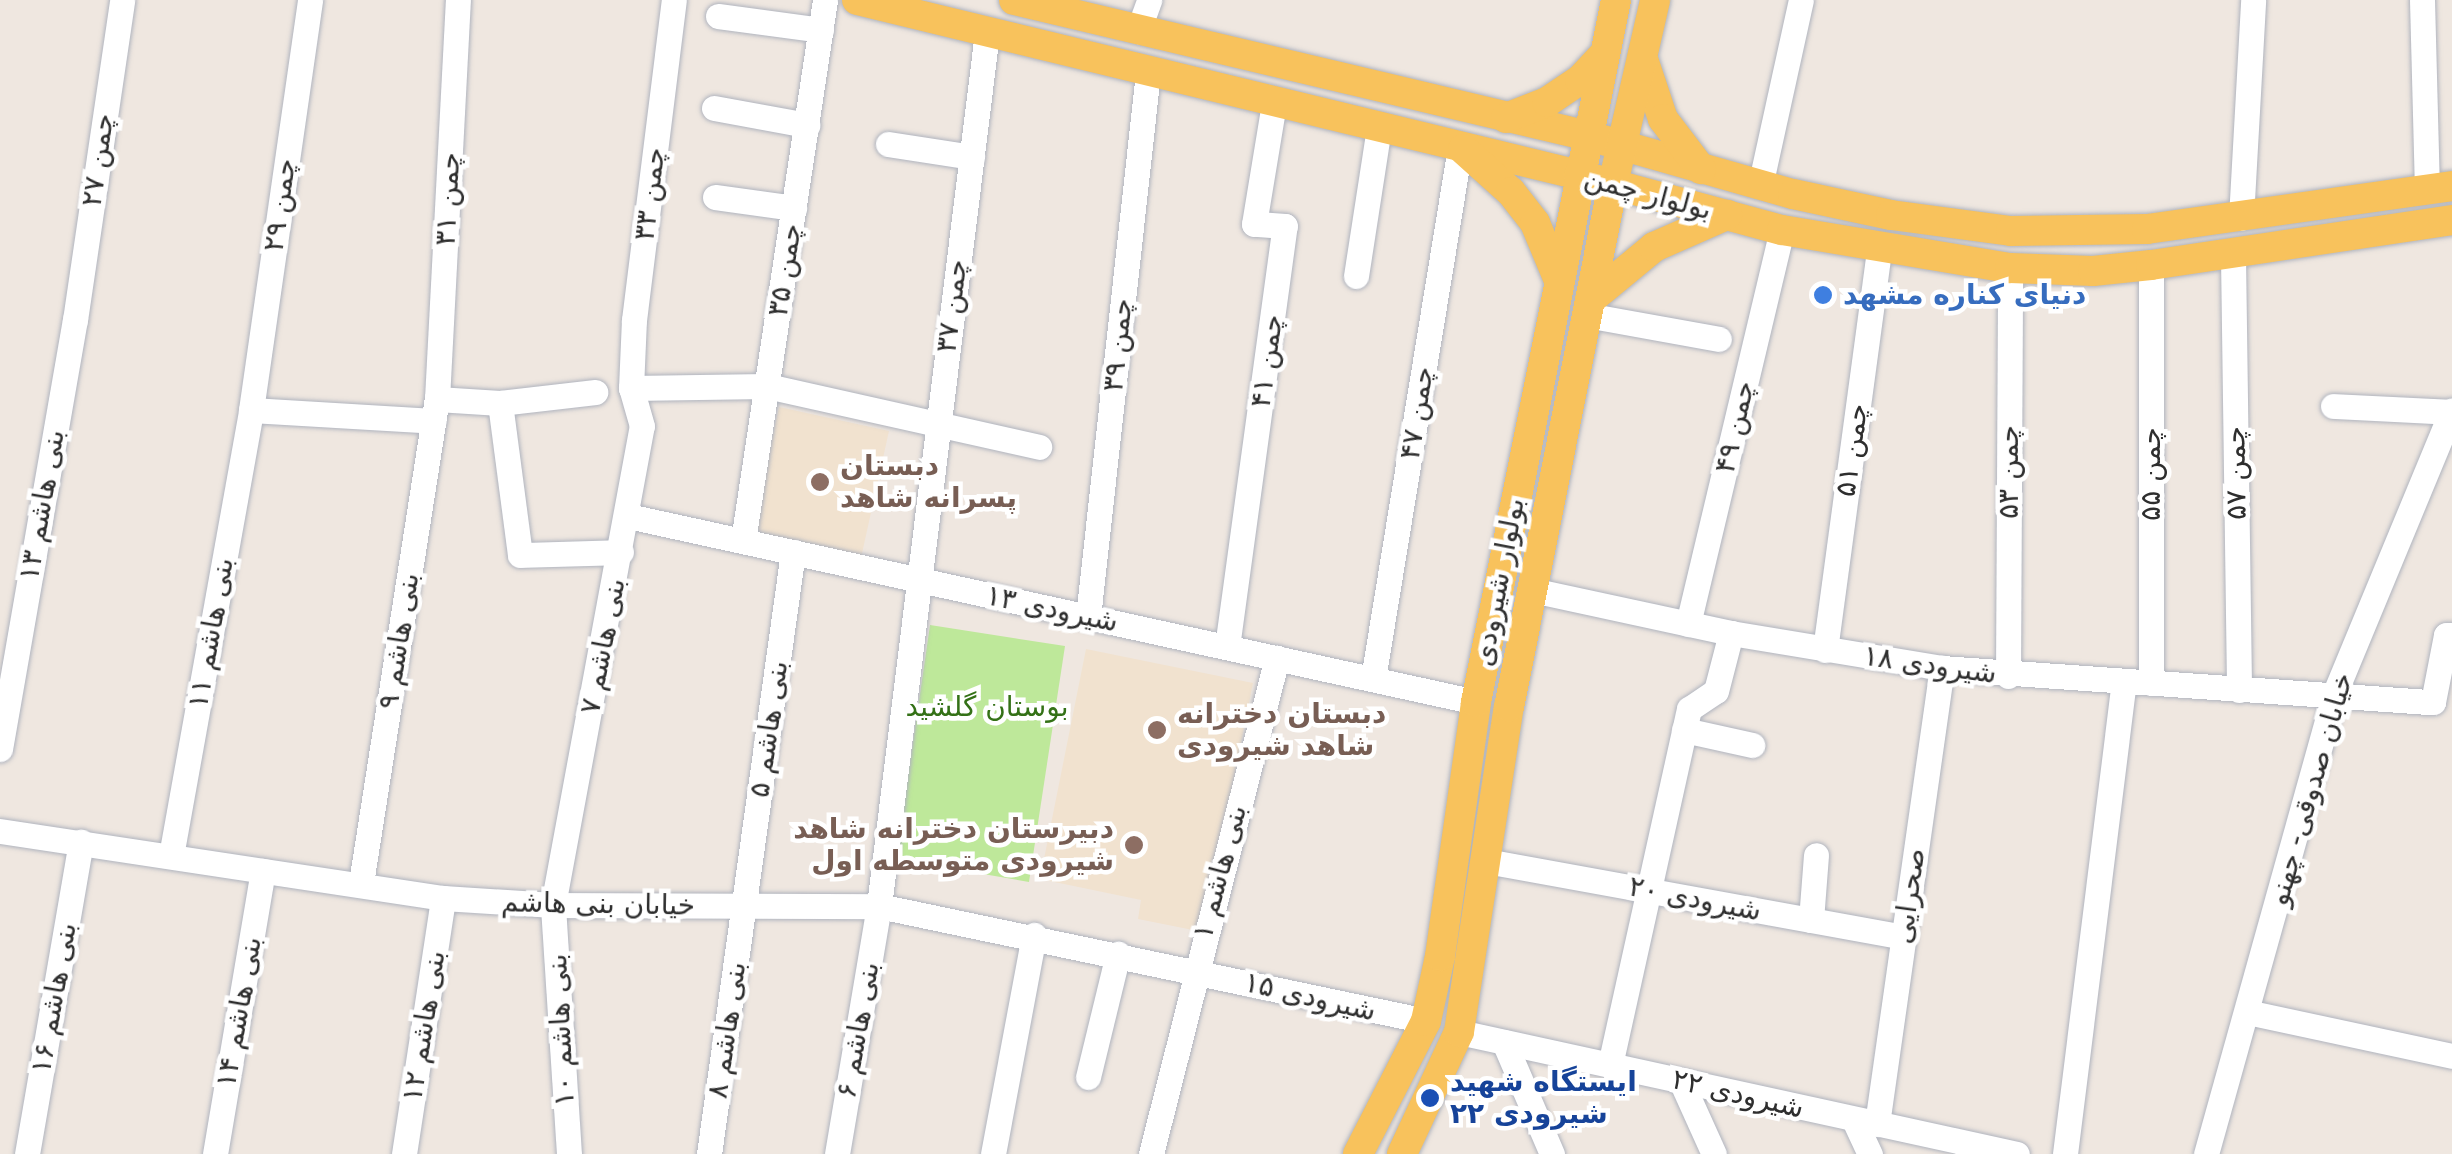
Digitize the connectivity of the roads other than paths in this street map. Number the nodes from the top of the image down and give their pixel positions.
1 (122, 0) edge
2 (310, 0) edge
3 (458, 0) edge
4 (674, 0) edge
5 (825, 0) edge
6 (857, 0) edge
7 (1014, 0) edge
8 (1149, 0) edge
9 (1616, 0) edge
10 (1655, 0) edge
11 (1801, 0) edge
12 (2253, 0) edge
13 (2422, 0) edge
14 (718, 16) dead end
15 (820, 30) junction
16 (1138, 31) junction
17 (988, 33) junction
18 (1606, 52) junction
19 (1643, 59) junction
20 (1148, 73) junction
21 (1274, 103) junction
22 (714, 108) dead end
23 (1506, 118) junction
24 (807, 125) junction
25 (1378, 128) junction
26 (1588, 136) junction
27 (888, 144) dead end
28 (1622, 144) junction
29 (1460, 147) junction
30 (972, 157) junction
31 (1701, 169) junction
32 (1579, 175) junction
33 (1613, 184) junction
34 (1760, 186) junction
35 (2439, 188) edge
36 (714, 197) dead end
37 (794, 208) junction
38 (1727, 216) junction
39 (2241, 218) junction
40 (2452, 220) edge
41 (1782, 230) junction
42 (1878, 249) junction
43 (2233, 256) junction
44 (2151, 265) junction
45 (2010, 268) junction
46 (1356, 276) dead end
47 (1558, 278) junction
48 (1588, 308) junction
49 (74, 320) joint
50 (1719, 339) dead end
51 (768, 386) junction
52 (631, 388) junction
53 (595, 392) dead end
54 (500, 403) junction
55 (2333, 406) dead end
56 (251, 410) junction
57 (436, 410) junction
58 (2449, 422) edge
59 (937, 424) junction
60 (1039, 447) dead end
61 (628, 516) junction
62 (743, 541) junction
63 (621, 552) junction
64 (793, 552) junction
65 (918, 580) junction
66 (1532, 590) junction
67 (1088, 616) junction
68 (1688, 624) junction
69 (1731, 633) junction
70 (2452, 636) edge
71 (1227, 647) junction
72 (1824, 650) junction
73 (1276, 658) junction
74 (1942, 668) junction
75 (2008, 676) junction
76 (1372, 679) junction
77 (2124, 682) junction
78 (2151, 682) junction
79 (2239, 690) junction
80 (2334, 694) junction
81 (1476, 702) junction
82 (1684, 730) junction
83 (1752, 745) dead end
84 (0, 749) edge
85 (0, 831) edge
86 (81, 842) junction
87 (1816, 855) dead end
88 (170, 856) junction
89 (1486, 861) junction
90 (263, 871) junction
91 (361, 883) junction
92 (1648, 890) junction
93 (443, 898) junction
94 (553, 905) junction
95 (879, 906) junction
96 (745, 907) junction
97 (1811, 920) junction
98 (1034, 935) junction
99 (1904, 937) junction
100 (1118, 954) junction
101 (1195, 970) junction
102 (2246, 1012) junction
103 (1426, 1021) junction
104 (1459, 1032) junction
105 (1504, 1042) junction
106 (2452, 1056) edge
107 (1610, 1065) junction
108 (1088, 1076) dead end
109 (1681, 1081) junction
110 (1866, 1122) junction
111 (27, 1154) edge
112 (215, 1154) edge
113 (404, 1154) edge
114 (570, 1154) edge
115 (709, 1154) edge
116 (837, 1154) edge
117 (993, 1154) edge
118 (1151, 1154) edge
119 (1358, 1154) edge
120 (1402, 1154) edge
121 (1552, 1154) edge
122 (1714, 1154) edge
123 (1870, 1154) edge
124 (2018, 1154) edge
125 (2065, 1154) edge
126 (2206, 1154) edge

1 - 49 street, چمن ۲۷
2 - 56 street, چمن ۲۹
3 - 57 street, چمن ۳۱
4 - 52 street, چمن ۳۳
5 - 15 street, چمن ۳۵
6 - 17 main road, بولوار چمن
7 - 16 main road, بولوار چمن
8 - 16 street
9 - 18 main road, بولوار شیرودی
10 - 19 main road, بولوار شیرودی
11 - 34 street
12 - 39 street
13 - 35 street
14 - 15 street
15 - 24 street, چمن ۳۵
16 - 23 main road, بولوار چمن
17 - 20 main road, بولوار چمن
17 - 30 street, چمن ۳۷
18 - 23 main road
18 - 26 main road, بولوار شیرودی
19 - 28 main road, بولوار شیرودی
19 - 31 main road
20 - 21 main road, بولوار چمن
20 - 67 street, چمن ۳۹
21 - 25 main road, بولوار چمن
21 - 71 street, چمن ۴۱
22 - 24 street
23 - 26 main road, بولوار چمن
24 - 37 street, چمن ۳۵
25 - 29 main road, بولوار چمن
25 - 46 street
26 - 28 main road, بولوار چمن
26 - 32 main road, بولوار شیرودی
27 - 30 street
28 - 31 main road, بولوار چمن
28 - 33 main road, بولوار شیرودی
29 - 32 main road, بولوار چمن
29 - 47 main road
29 - 76 street, چمن ۴۷
30 - 59 street, چمن ۳۷
31 - 34 main road, بولوار چمن
32 - 33 main road, بولوار چمن
32 - 47 main road, بولوار شیرودی
33 - 38 main road, بولوار چمن
33 - 48 main road, بولوار شیرودی
34 - 39 main road, بولوار چمن
35 - 39 main road, بولوار چمن
36 - 37 street
37 - 51 street, چمن ۳۵
38 - 41 main road, بولوار چمن
38 - 48 main road
40 - 43 main road, بولوار چمن
41 - 42 main road, بولوار چمن
41 - 68 street, چمن ۴۹
42 - 45 main road, بولوار چمن
42 - 72 street, چمن ۵۱
43 - 44 main road, بولوار چمن
43 - 79 street, چمن ۵۷
44 - 45 main road, بولوار چمن
44 - 78 street, چمن ۵۵
45 - 75 street, چمن ۵۳
47 - 81 main road, بولوار شیرودی
48 - 50 street
48 - 66 main road, بولوار شیرودی
49 - 84 street, بنی هاشم ۱۳
51 - 52 street
51 - 59 street
51 - 62 street, چمن ۳۵
52 - 61 street, بنی هاشم ۷
53 - 54 street
54 - 57 street
54 - 63 street
55 - 58 street
56 - 57 street
56 - 88 street, بنی هاشم ۱۱
57 - 91 street, بنی هاشم ۹
58 - 80 street, خیابان صدوقی- چهنو
59 - 60 street
59 - 65 street, چمن ۳۷
61 - 62 street, شیرودی ۱۳
61 - 63 street, بنی هاشم ۷
62 - 64 street, شیرودی ۱۳
63 - 94 street, بنی هاشم ۷
64 - 65 street, شیرودی ۱۳
64 - 96 street, بنی هاشم ۵
65 - 67 street, شیرودی ۱۳
65 - 95 street, بنی هاشم ۶
66 - 68 street, شیرودی ۱۸
66 - 89 main road, بولوار شیرودی
67 - 71 street, شیرودی ۱۳
68 - 69 street, شیرودی ۱۸
69 - 72 street, شیرودی ۱۸
69 - 82 street
70 - 80 street, شیرودی ۱۸
71 - 73 street, شیرودی ۱۳
72 - 74 street, شیرودی ۱۸
73 - 76 street, شیرودی ۱۳
73 - 101 street, بنی هاشم ۱
74 - 75 street, شیرودی ۱۸
74 - 99 street, صحرایی
75 - 77 street, شیرودی ۱۸
76 - 81 street, شیرودی ۱۳
77 - 78 street, شیرودی ۱۸
77 - 125 street
78 - 79 street, شیرودی ۱۸
79 - 80 street, شیرودی ۱۸
80 - 102 street, خیابان صدوقی- چهنو
81 - 103 main road, بولوار شیرودی
82 - 83 street
82 - 92 street
85 - 86 street, خیابان بنی هاشم
86 - 88 street, خیابان بنی هاشم
86 - 111 street, بنی هاشم ۱۶
87 - 97 street
88 - 90 street, خیابان بنی هاشم
89 - 92 street, شیرودی ۲۰
89 - 104 main road, بولوار شیرودی
90 - 91 street, خیابان بنی هاشم
90 - 112 street, بنی هاشم ۱۴
91 - 93 street, خیابان بنی هاشم
92 - 97 street, شیرودی ۲۰
92 - 107 street
93 - 94 street, خیابان بنی هاشم
93 - 113 street, بنی هاشم ۱۲
94 - 96 street, خیابان بنی هاشم
94 - 114 street, بنی هاشم ۱۰
95 - 96 street, خیابان بنی هاشم
95 - 98 street, خیابان بنی هاشم
95 - 116 street, بنی هاشم ۶
96 - 115 street, بنی هاشم ۸
97 - 99 street, شیرودی ۲۰
98 - 100 street, خیابان بنی هاشم
98 - 117 street
99 - 110 street, صحرایی
100 - 101 street, خیابان بنی هاشم
100 - 108 street
101 - 103 street, شیرودی ۱۵
101 - 118 street, بنی هاشم ۱
102 - 106 street
102 - 126 street, خیابان صدوقی- چهنو
103 - 119 main road, بولوار شیرودی
104 - 105 street, شیرودی ۲۲
104 - 120 main road, بولوار شیرودی
105 - 107 street, شیرودی ۲۲
105 - 121 street
107 - 109 street, شیرودی ۲۲
109 - 110 street, شیرودی ۲۲
109 - 122 street
110 - 123 street
110 - 124 street, شیرودی ۲۲

